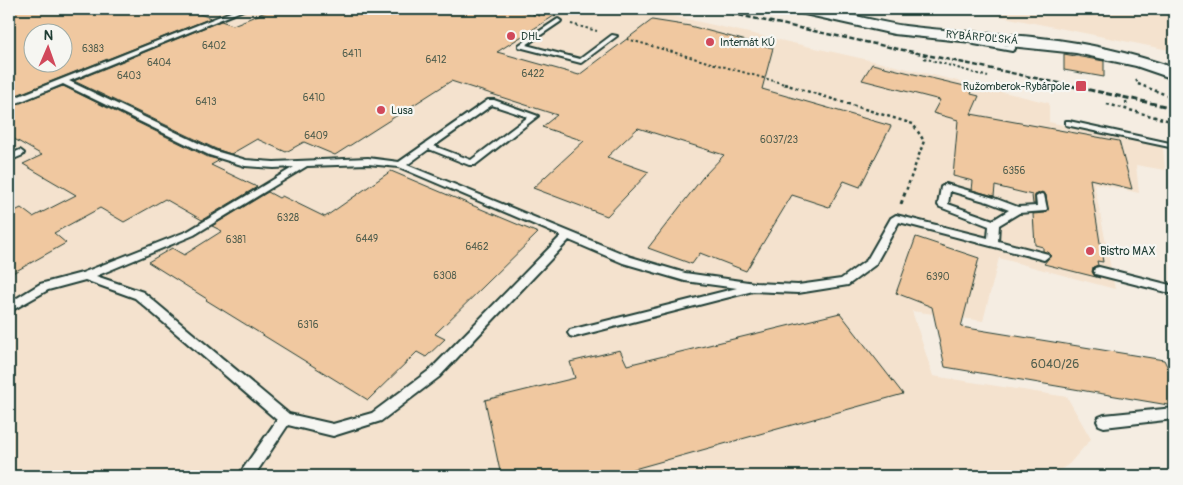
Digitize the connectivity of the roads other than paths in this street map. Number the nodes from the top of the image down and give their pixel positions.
1 (240, 9) edge
2 (800, 9) edge
3 (558, 21) road end
4 (614, 36) road end
5 (1169, 72) edge
6 (63, 81) junction
7 (9, 103) edge
8 (1069, 123) dead end
9 (428, 146) junction
10 (1174, 146) edge
11 (20, 153) dead end
12 (9, 158) edge
13 (306, 163) junction
14 (401, 165) junction
15 (1041, 197) dead end
16 (1017, 210) junction
17 (994, 224) junction
18 (568, 235) junction
19 (993, 243) junction
20 (1044, 256) dead end
21 (1099, 270) dead end
22 (85, 276) junction
23 (755, 287) junction
24 (1174, 290) edge
25 (9, 308) edge
26 (574, 333) dead end
27 (1174, 413) edge
28 (285, 418) junction
29 (1104, 421) dead end
30 (245, 476) edge

1 - 6 lane
2 - 5 street, RYBÁRPOĽSKÁ
3 - 4 lane
6 - 7 lane
6 - 13 lane
8 - 10 lane
9 - 9 lane
9 - 14 lane
11 - 12 lane
13 - 14 lane
13 - 22 lane
14 - 18 lane
15 - 16 lane
16 - 17 lane
16 - 17 lane
17 - 19 lane
18 - 23 lane
18 - 28 lane
19 - 20 lane
19 - 23 lane
21 - 24 lane
22 - 25 lane
22 - 28 lane
23 - 26 lane
27 - 29 lane
28 - 30 lane

